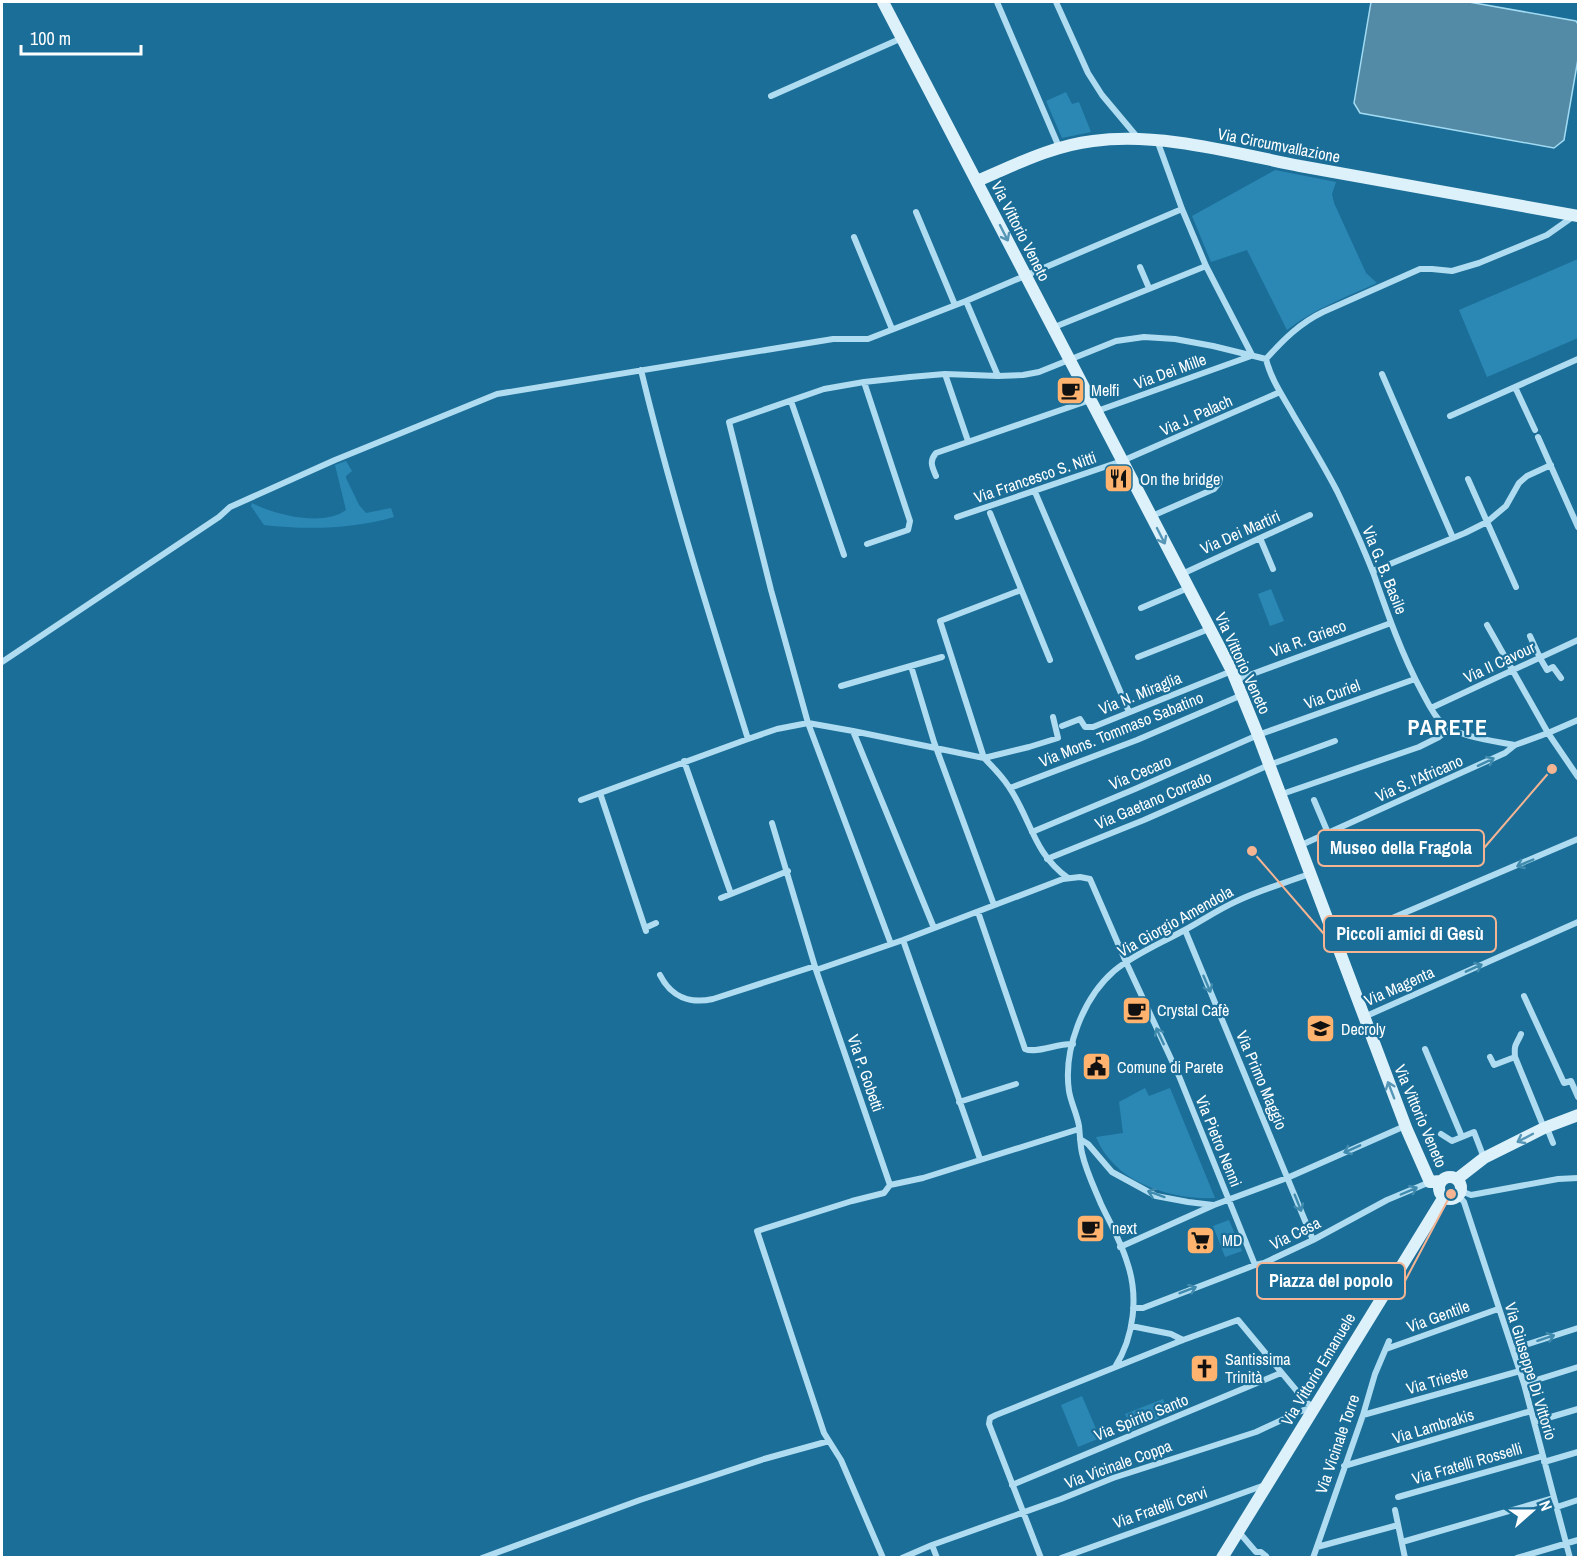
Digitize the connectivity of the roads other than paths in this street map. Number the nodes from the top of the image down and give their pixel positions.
1 (883, 2) edge
2 (997, 2) edge
3 (1056, 2) edge
4 (903, 37) junction
5 (771, 96) dead end
6 (1138, 138) junction
7 (1157, 140) junction
8 (1059, 147) junction
9 (977, 181) junction
10 (1182, 209) junction
11 (916, 212) dead end
12 (1576, 216) edge
13 (854, 237) dead end
14 (1206, 266) junction
15 (1140, 267) dead end
16 (1025, 276) junction
17 (1149, 288) junction
18 (966, 301) junction
19 (955, 305) junction
20 (1052, 328) junction
21 (892, 329) junction
22 (1252, 356) junction
23 (1266, 359) junction
24 (1578, 359) edge
25 (1070, 360) junction
26 (641, 370) junction
27 (945, 374) junction
28 (1382, 374) dead end
29 (998, 376) junction
30 (864, 382) junction
31 (1515, 387) junction
32 (1280, 392) junction
33 (791, 401) junction
34 (1094, 406) junction
35 (1450, 416) dead end
36 (1535, 430) dead end
37 (1538, 437) dead end
38 (968, 441) junction
39 (1122, 461) junction
40 (1551, 465) junction
41 (936, 476) dead end
42 (1220, 478) dead end
43 (1468, 479) dead end
44 (1035, 492) junction
45 (990, 513) dead end
46 (1310, 515) dead end
47 (1151, 516) junction
48 (957, 518) dead end
49 (1487, 522) junction
50 (1578, 527) edge
51 (1260, 538) junction
52 (1454, 538) junction
53 (867, 544) dead end
54 (844, 555) dead end
55 (1273, 569) dead end
56 (1372, 571) junction
57 (1181, 574) junction
58 (1516, 587) dead end
59 (1188, 588) junction
60 (1021, 590) junction
61 (1141, 608) dead end
62 (1391, 623) junction
63 (1487, 625) dead end
64 (1209, 629) junction
65 (1530, 636) dead end
66 (1578, 640) edge
67 (942, 657) dead end
68 (1137, 657) dead end
69 (1540, 658) junction
70 (1050, 660) dead end
71 (2, 662) edge
72 (911, 666) junction
73 (1513, 670) junction
74 (1234, 676) junction
75 (1561, 678) dead end
76 (1415, 679) junction
77 (841, 686) dead end
78 (1242, 695) junction
79 (1431, 708) junction
80 (1129, 712) junction
81 (1053, 717) dead end
82 (1578, 720) edge
83 (808, 723) junction
84 (1062, 726) dead end
85 (1449, 729) junction
86 (854, 731) junction
87 (1548, 734) junction
88 (1258, 735) junction
89 (748, 739) junction
90 (1335, 741) dead end
91 (1515, 745) junction
92 (936, 747) junction
93 (984, 758) junction
94 (684, 761) junction
95 (1269, 765) junction
96 (1578, 777) edge
97 (1010, 788) junction
98 (600, 793) junction
99 (1281, 794) junction
100 (581, 800) dead end
101 (1314, 800) dead end
102 (772, 823) dead end
103 (1032, 832) junction
104 (1328, 833) junction
105 (1578, 839) edge
106 (1299, 846) junction
107 (1047, 859) junction
108 (788, 871) junction
109 (1309, 874) junction
110 (1068, 878) junction
111 (731, 894) junction
112 (721, 898) dead end
113 (994, 905) junction
114 (978, 912) junction
115 (1578, 922) edge
116 (656, 923) dead end
117 (934, 928) junction
118 (1185, 930) junction
119 (903, 940) junction
120 (1336, 943) junction
121 (891, 944) junction
122 (1126, 962) junction
123 (816, 968) junction
124 (660, 975) dead end
125 (1524, 996) dead end
126 (1363, 1017) junction
127 (1521, 1034) dead end
128 (1073, 1044) junction
129 (1425, 1049) dead end
130 (1490, 1057) dead end
131 (1515, 1057) junction
132 (1016, 1084) dead end
133 (1578, 1097) edge
134 (959, 1102) junction
135 (1578, 1115) edge
136 (1405, 1126) junction
137 (1545, 1127) junction
138 (1079, 1129) junction
139 (1441, 1134) dead end
140 (1462, 1137) junction
141 (1080, 1139) junction
142 (1553, 1143) dead end
143 (1484, 1158) junction
144 (980, 1159) junction
145 (1287, 1178) junction
146 (1578, 1178) edge
147 (1435, 1182) junction
148 (890, 1185) junction
149 (1459, 1189) junction
150 (1444, 1197) junction
151 (1228, 1201) junction
152 (1214, 1205) junction
153 (1313, 1240) junction
154 (1120, 1247) junction
155 (1255, 1265) junction
156 (1133, 1308) junction
157 (1498, 1309) junction
158 (1131, 1326) junction
159 (1578, 1328) edge
160 (1183, 1340) junction
161 (1389, 1341) dead end
162 (1386, 1349) junction
163 (1513, 1349) junction
164 (1115, 1367) junction
165 (1578, 1367) edge
166 (1520, 1371) junction
167 (1281, 1373) junction
168 (1524, 1384) junction
169 (1314, 1408) junction
170 (1578, 1409) edge
171 (1531, 1411) junction
172 (1362, 1415) junction
173 (1534, 1422) junction
174 (829, 1441) junction
175 (1578, 1452) edge
176 (1544, 1459) junction
177 (1344, 1466) junction
178 (1268, 1484) junction
179 (1012, 1485) junction
180 (1398, 1497) dead end
181 (1554, 1498) junction
182 (1578, 1500) edge
183 (1557, 1507) junction
184 (1395, 1510) dead end
185 (1022, 1512) junction
186 (1398, 1525) junction
187 (1238, 1531) junction
188 (1578, 1540) edge
189 (1402, 1542) junction
190 (1566, 1544) junction
191 (932, 1545) junction
192 (1317, 1547) junction
193 (1266, 1556) edge
194 (482, 1557) edge
195 (883, 1557) edge
196 (902, 1557) edge
197 (937, 1557) edge
198 (1041, 1557) edge
199 (1062, 1557) edge
200 (1222, 1557) edge
201 (1313, 1557) edge
202 (1405, 1557) edge
203 (1517, 1557) edge
204 (1570, 1557) edge

1 - 4 street, Via Vittorio Veneto
2 - 8 street
3 - 6 street
4 - 5 street
4 - 9 street, Via Vittorio Veneto
6 - 7 street, Via Circumvallazione
6 - 8 street, Via Circumvallazione
7 - 10 street
7 - 12 street, Via Circumvallazione
8 - 9 street, Via Circumvallazione
9 -> 16 street, Via Vittorio Veneto
10 - 14 street
10 - 16 street
11 - 19 street
12 - 23 street
13 - 21 street
14 - 17 street
14 - 22 street
15 - 17 street
16 - 18 street
16 - 20 street, Via Vittorio Veneto
17 - 20 street
18 - 19 street
18 - 29 street
19 - 21 street
20 - 25 street, Via Vittorio Veneto
21 - 26 street
22 - 23 street
22 - 25 street
22 - 34 street, Via Dei Mille
23 - 32 street, Via G. B. Basile
24 - 31 street
25 - 29 street
25 - 34 street, Via Vittorio Veneto
26 - 71 street
26 - 89 street
27 - 29 street
27 - 30 street
27 - 38 street
28 - 52 street
30 - 33 street
30 - 53 street
31 - 35 street
31 - 36 street
32 - 39 street, Via J. Palach
32 - 56 street, Via G. B. Basile
33 - 54 street
33 - 83 street
34 - 38 street, Via Dei Mille
34 - 39 street, Via Vittorio Veneto
37 - 40 street
38 - 41 street, Via Dei Mille
39 - 44 street, Via Francesco S. Nitti
39 - 47 street, Via Vittorio Veneto
40 - 49 street
40 - 50 street
42 - 47 street
43 - 49 street
44 - 48 street, Via Francesco S. Nitti
44 - 80 street
45 - 60 street
46 - 51 street, Via Dei Martiri
47 -> 57 street, Via Vittorio Veneto
49 - 52 street
49 - 58 street
51 - 55 street
51 - 57 street, Via Dei Martiri
52 - 56 street
56 - 62 street, Via G. B. Basile
57 - 59 street, Via Vittorio Veneto
59 - 61 street
59 - 64 street, Via Vittorio Veneto
60 - 70 street
60 - 93 street
62 - 74 street, Via R. Grieco
62 - 76 street, Via G. B. Basile
63 - 73 street
64 - 68 street
64 - 74 street, Via Vittorio Veneto
65 - 69 street
66 - 69 street, Via II Cavour
67 - 72 street
69 - 73 street, Via II Cavour
69 - 75 street
72 - 77 street
72 - 92 street
73 - 79 street, Via II Cavour
73 - 87 street
74 - 78 street, Via Vittorio Veneto
74 - 80 street, Via N. Miraglia
76 - 79 street, Via G. B. Basile
76 - 88 street, Via Curiel
78 - 88 street, Via Vittorio Veneto
78 - 97 street, Via Mons. Tommaso Sabatino
79 - 85 street, Via G. B. Basile
80 - 84 street, Via N. Miraglia
81 - 93 street
82 - 87 street, Via S. l'Africano
83 - 86 street
83 - 89 street
83 - 121 street
85 - 91 street
85 - 99 street
86 - 92 street
86 - 117 street
87 - 91 street, Via S. l'Africano
87 - 96 street
88 - 95 street, Via Vittorio Veneto
88 - 103 street, Via Cecaro
89 - 94 street
90 - 95 street, Via Gaetano Corrado
104 -> 91 street, Via S. l'Africano
92 - 93 street
92 - 113 street
93 - 97 street
94 - 98 street
94 - 111 street
95 - 99 street, Via Vittorio Veneto
95 - 107 street, Via Gaetano Corrado
97 - 103 street
98 - 100 street
98 - 116 street
99 - 106 street, Via Vittorio Veneto
101 - 104 street
102 - 108 street, Via P. Gobetti
103 - 107 street
104 - 106 street, Via S. l'Africano
105 -> 120 street
106 - 109 street, Via Vittorio Veneto
107 - 110 street
108 - 111 street
108 - 123 street, Via P. Gobetti
109 - 118 street, Via Giorgio Amendola
109 - 120 street, Via Vittorio Veneto
110 - 113 street
110 - 122 street, Via Pietro Nenni
111 - 112 street
113 - 114 street
114 - 117 street
114 - 128 street
126 -> 115 street, Via Magenta
117 - 119 street
118 - 122 street, Via Giorgio Amendola
118 -> 145 street, Via Primo Maggio
119 - 121 street
119 - 134 street
120 - 126 street, Via Vittorio Veneto
121 - 123 street
122 - 128 street, Via Giorgio Amendola
151 -> 122 street, Via Pietro Nenni
123 - 124 street
123 - 148 street, Via P. Gobetti
125 - 133 street
136 -> 126 street, Via Vittorio Veneto
127 - 131 street
128 - 138 street, Via Giorgio Amendola
129 - 140 street
130 - 131 street
131 - 137 street
132 - 134 street
134 - 144 street
135 - 137 street
136 -> 145 street
136 - 147 street, Via Vittorio Veneto
137 - 142 street
137 -> 143 street
138 - 141 street, Via Giorgio Amendola
138 - 144 street
139 - 140 street
140 - 143 street
152 -> 141 street
141 - 154 street, Via Giorgio Amendola
143 - 149 street
144 - 148 street
145 - 151 street
145 -> 153 street, Via Primo Maggio
146 - 149 street
147 - 149 street
147 - 150 street, Via Vittorio Veneto
153 -> 147 street, Via Cesa
148 - 174 street
149 - 150 street
149 - 157 street, Via Giuseppe Di Vittorio
150 - 169 street, Via Vittorio Emanuele
151 - 152 street
151 - 155 street, Via Pietro Nenni
152 - 154 street
153 - 155 street, Via Cesa
154 - 156 street, Via Giorgio Amendola
156 -> 155 street, Via Cesa
156 - 158 street, Via Giorgio Amendola
157 - 162 street, Via Gentile
157 - 163 street, Via Giuseppe Di Vittorio
158 - 160 street
158 - 164 street, Via Giorgio Amendola
163 -> 159 street
160 - 164 street
160 - 167 street
161 - 162 street, Via Vicinale Torre
162 - 172 street, Via Vicinale Torre
163 - 166 street, Via Giuseppe Di Vittorio
164 - 179 street
165 - 168 street
166 - 168 street, Via Giuseppe Di Vittorio
166 - 172 street, Via Trieste
167 - 169 street
167 - 179 street, Via Spirito Santo
168 - 171 street, Via Giuseppe Di Vittorio
169 - 178 street, Via Vittorio Emanuele
169 - 185 street, Via Vicinale Coppa
170 - 173 street
171 - 173 street, Via Giuseppe Di Vittorio
171 - 177 street, Via Lambrakis
172 - 177 street, Via Vicinale Torre
173 - 176 street, Via Giuseppe Di Vittorio
174 - 194 street
174 - 195 street
175 - 176 street, Via Fratelli Rosselli
176 - 180 street, Via Fratelli Rosselli
176 - 181 street, Via Giuseppe Di Vittorio
177 - 192 street, Via Vicinale Torre
178 - 187 street, Via Vittorio Emanuele
178 - 199 street, Via Fratelli Cervi
179 - 185 street
181 - 183 street, Via Giuseppe Di Vittorio
181 - 189 street
182 - 183 street
183 - 190 street, Via Giuseppe Di Vittorio
184 - 186 street
185 - 191 street, Via Vicinale Coppa
185 - 198 street
186 - 189 street
186 - 192 street
187 - 193 street
187 - 200 street, Via Vittorio Emanuele
188 - 190 street
189 - 202 street
190 - 203 street
190 - 204 street, Via Giuseppe Di Vittorio
191 - 196 street, Via Vicinale Coppa
191 - 197 street
192 - 201 street, Via Vicinale Torre

